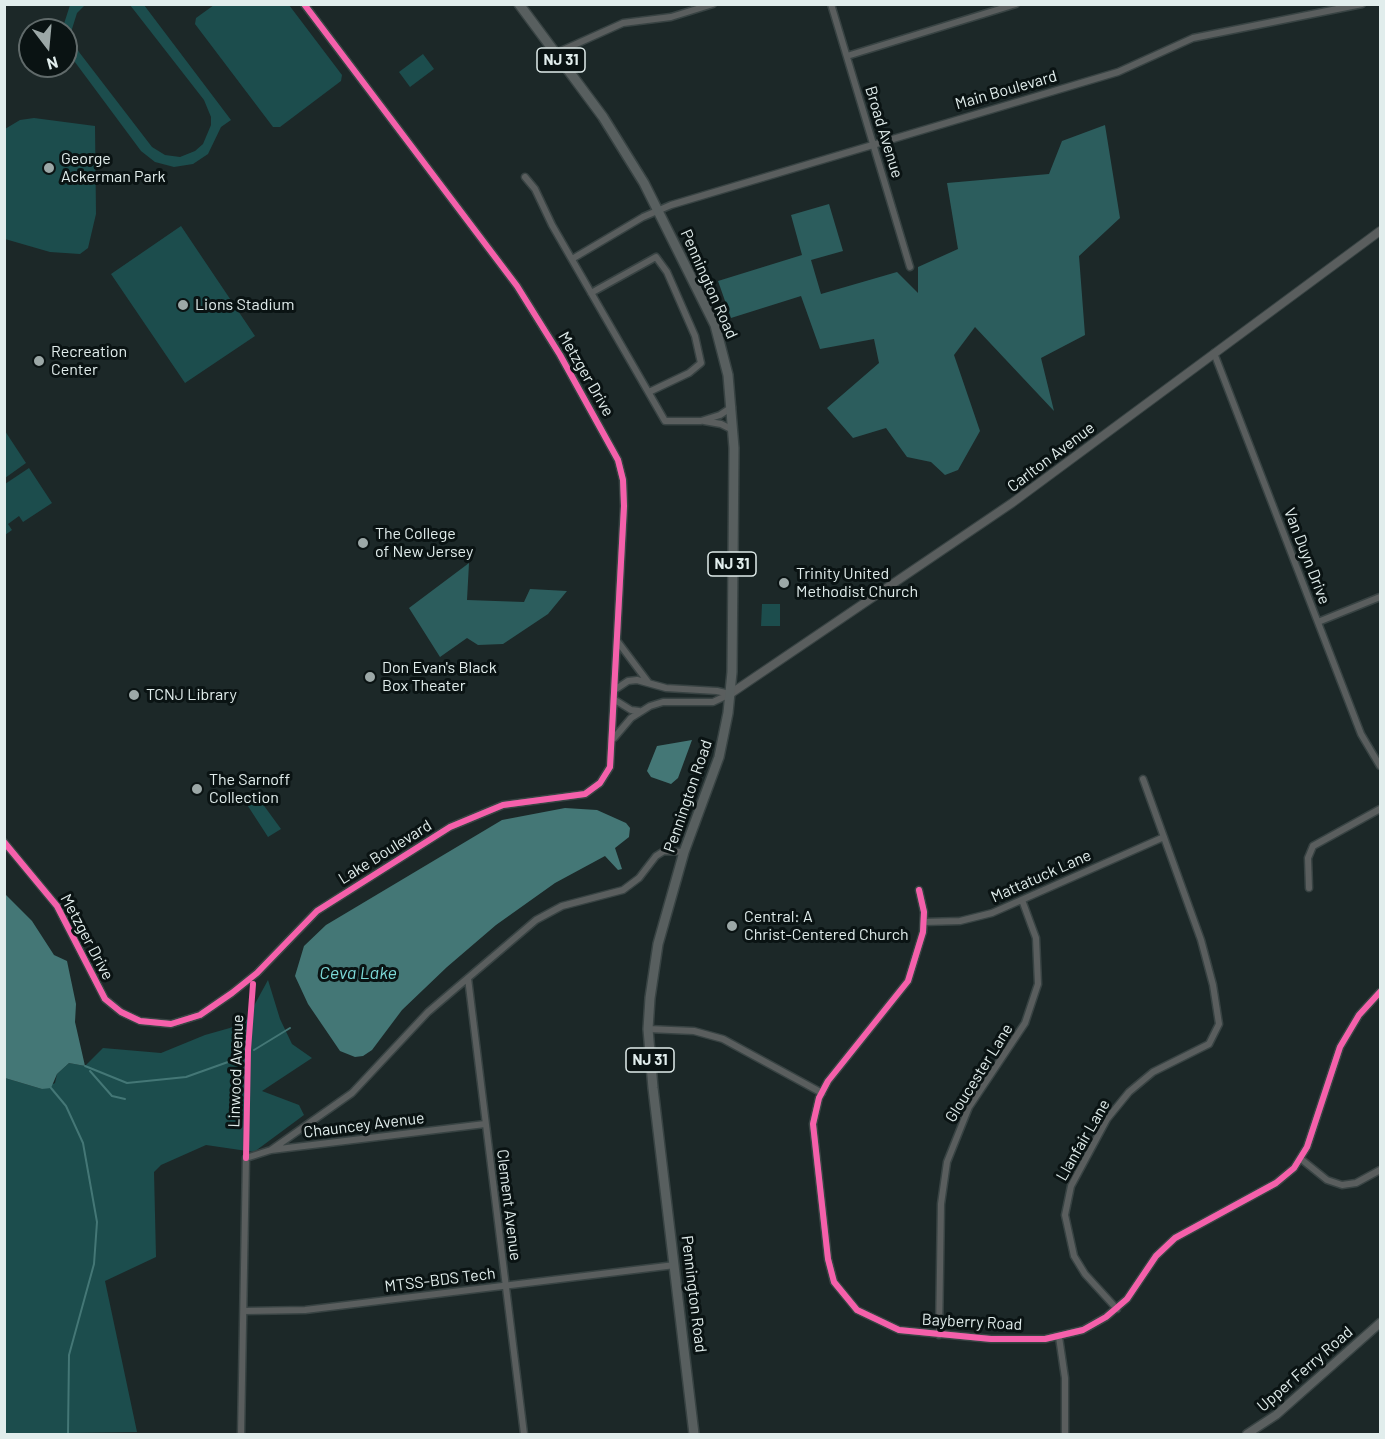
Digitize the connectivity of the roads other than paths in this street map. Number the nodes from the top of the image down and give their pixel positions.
1 (304, 4) edge
2 (519, 4) edge
3 (713, 4) edge
4 (831, 4) edge
5 (1016, 4) edge
6 (1362, 4) edge
7 (556, 53) junction
8 (847, 56) junction
9 (873, 143) junction
10 (525, 177) dead end
11 (657, 210) junction
12 (1380, 231) edge
13 (572, 259) junction
14 (910, 267) dead end
15 (591, 293) junction
16 (1214, 353) junction
17 (649, 392) junction
18 (732, 407) junction
19 (701, 421) junction
20 (733, 430) junction
21 (1380, 597) edge
22 (1318, 622) junction
23 (618, 642) junction
24 (648, 682) junction
25 (616, 689) junction
26 (730, 694) junction
27 (615, 700) junction
28 (640, 711) junction
29 (614, 739) junction
30 (1380, 766) edge
31 (1143, 779) dead end
32 (558, 798) joint
33 (1380, 809) edge
34 (1164, 837) junction
35 (4, 842) edge
36 (684, 852) junction
37 (1309, 888) dead end
38 (920, 890) dead end
39 (1023, 900) junction
40 (924, 922) junction
41 (253, 977) joint
42 (468, 978) junction
43 (1380, 992) edge
44 (648, 1029) junction
45 (822, 1093) junction
46 (485, 1124) junction
47 (271, 1150) junction
48 (1301, 1159) junction
49 (1380, 1170) edge
50 (675, 1265) junction
51 (505, 1286) junction
52 (1117, 1309) junction
53 (244, 1311) junction
54 (1380, 1323) edge
55 (939, 1335) junction
56 (1059, 1337) junction
57 (242, 1434) edge
58 (524, 1434) edge
59 (694, 1434) edge
60 (1065, 1434) edge
61 (1247, 1434) edge

1 - 23 street, Metzger Drive
2 - 7 main road, Pennington Road / NJ 31
3 - 7 street
4 - 8 street, Broad Avenue
5 - 8 street
6 - 9 street, Main Boulevard
7 - 11 main road, Pennington Road / NJ 31
8 - 9 street, Broad Avenue
9 - 11 street, Main Boulevard
9 - 14 street, Broad Avenue
10 - 13 street
11 - 13 street, Main Boulevard
11 - 18 main road, Pennington Road / NJ 31
12 - 16 street, Carlton Avenue
13 - 15 street
15 - 17 street
15 - 17 street
16 - 22 street, Van Duyn Drive
16 - 26 street, Carlton Avenue
17 - 19 street
18 - 19 street
18 - 20 main road, Pennington Road / NJ 31
19 - 20 street
20 - 26 main road, Pennington Road / NJ 31
21 - 22 street
22 - 30 street, Van Duyn Drive
23 - 24 street
23 - 25 street, Metzger Drive
24 - 25 street
24 - 26 street
25 - 27 street, Metzger Drive
26 - 28 street
26 - 36 main road, Pennington Road / NJ 31
27 - 28 street
27 - 29 street, Metzger Drive
28 - 29 street
29 - 32 street, Metzger Drive
31 - 34 street, Llanfair Lane
32 - 41 street, Lake Boulevard
33 - 37 street
34 - 39 street, Mattatuck Lane
34 - 52 street, Llanfair Lane
35 - 41 street, Metzger Drive
36 - 42 street
36 - 44 main road, Pennington Road / NJ 31
38 - 40 street, Bayberry Road
39 - 40 street, Mattatuck Lane
39 - 55 street, Gloucester Lane
40 - 45 street, Bayberry Road
42 - 46 street, Clement Avenue
42 - 47 street
43 - 48 street, Bayberry Road
44 - 45 street
44 - 50 main road, Pennington Road / NJ 31
45 - 55 street, Bayberry Road
46 - 47 street, Chauncey Avenue
46 - 51 street, Clement Avenue
47 - 53 street, Chauncey Avenue
48 - 49 street
48 - 52 street, Bayberry Road
50 - 51 street, MTSS-BDS Tech
50 - 59 main road, Pennington Road / NJ 31
51 - 53 street, MTSS-BDS Tech
51 - 58 street, Clement Avenue
52 - 56 street, Bayberry Road
53 - 57 street
54 - 61 main road, Upper Ferry Road
55 - 56 street, Bayberry Road
56 - 60 street

